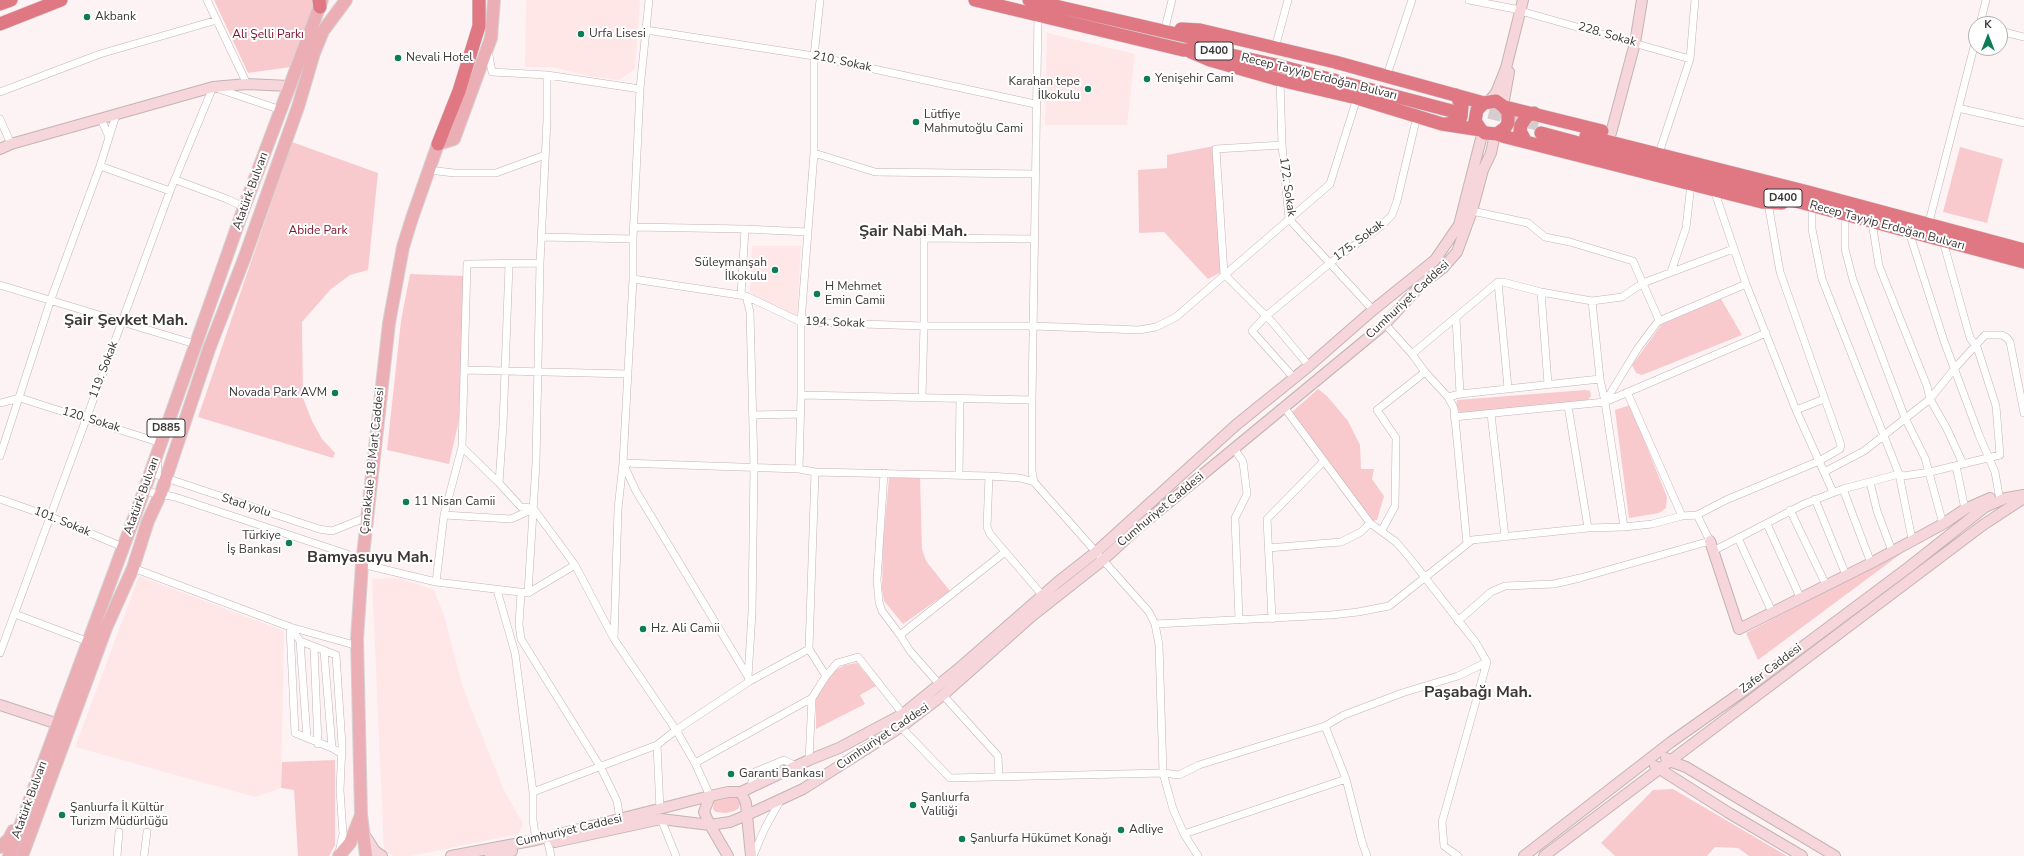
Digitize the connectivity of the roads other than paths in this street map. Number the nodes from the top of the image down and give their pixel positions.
1 (11, 0) edge
2 (44, 0) edge
3 (61, 0) edge
4 (207, 0) edge
5 (346, 0) edge
6 (479, 0) edge
7 (494, 0) edge
8 (649, 0) edge
9 (820, 0) edge
10 (975, 0) edge
11 (1029, 0) edge
12 (1172, 0) edge
13 (1288, 0) edge
14 (1412, 0) edge
15 (1469, 0) edge
16 (1523, 0) edge
17 (1527, 0) edge
18 (1642, 0) edge
19 (1695, 0) edge
20 (1986, 0) edge
21 (320, 2) edge
22 (1052, 3) edge
23 (0, 4) edge
24 (1522, 11) junction
25 (1038, 15) junction
26 (1982, 16) edge
27 (0, 17) edge
28 (217, 20) junction
29 (0, 24) edge
30 (646, 30) junction
31 (1164, 32) junction
32 (2008, 33) edge
33 (2024, 37) edge
34 (1635, 43) junction
35 (488, 48) junction
36 (1275, 48) junction
37 (1183, 50) junction
38 (814, 56) junction
39 (1972, 56) edge
40 (1690, 59) junction
41 (547, 75) junction
42 (1387, 75) junction
43 (1280, 80) junction
44 (247, 84) junction
45 (289, 86) junction
46 (212, 87) junction
47 (640, 89) junction
48 (0, 92) edge
49 (1357, 98) junction
50 (1486, 102) junction
51 (1453, 103) junction
52 (1035, 104) junction
53 (1504, 106) junction
54 (1958, 108) junction
55 (281, 110) junction
56 (1534, 113) junction
57 (116, 114) junction
58 (1417, 116) junction
59 (0, 119) edge
60 (101, 119) junction
61 (2024, 123) edge
62 (1442, 124) junction
63 (1541, 129) tunnel mouth
64 (1489, 132) junction
65 (1611, 133) junction
66 (109, 137) junction
67 (1526, 142) junction
68 (11, 144) junction
69 (438, 144) junction
70 (1282, 145) junction
71 (1661, 147) junction
72 (0, 149) edge
73 (814, 153) junction
74 (545, 155) junction
75 (100, 166) junction
76 (429, 170) junction
77 (1035, 174) junction
78 (176, 180) junction
79 (1691, 184) junction
80 (1714, 190) junction
81 (170, 191) junction
82 (1807, 200) junction
83 (1768, 203) junction
84 (244, 207) junction
85 (1472, 212) junction
86 (1845, 214) junction
87 (1289, 219) junction
88 (1872, 222) junction
89 (634, 226) junction
90 (1928, 226) junction
91 (745, 229) junction
92 (808, 232) junction
93 (1909, 232) junction
94 (542, 237) junction
95 (633, 239) junction
96 (1035, 239) junction
97 (1943, 241) junction
98 (1733, 249) junction
99 (2024, 250) edge
100 (2024, 262) edge
101 (540, 263) junction
102 (1330, 263) junction
103 (509, 265) junction
104 (1671, 272) junction
105 (1224, 274) junction
106 (633, 279) junction
107 (1498, 282) junction
108 (1643, 283) junction
109 (1746, 284) junction
110 (0, 285) edge
111 (1541, 292) junction
112 (744, 295) junction
113 (51, 299) junction
114 (1592, 301) junction
115 (1373, 310) junction
116 (1265, 317) junction
117 (1456, 318) junction
118 (1659, 321) junction
119 (123, 322) junction
120 (800, 322) junction
121 (1385, 324) junction
122 (924, 326) junction
123 (1034, 326) junction
124 (1766, 333) junction
125 (195, 344) junction
126 (1975, 345) junction
127 (1412, 354) junction
128 (1309, 366) junction
129 (1955, 368) junction
130 (465, 370) junction
131 (505, 372) junction
132 (539, 372) junction
133 (1424, 372) junction
134 (628, 374) junction
135 (1294, 378) junction
136 (1600, 379) junction
137 (1548, 384) junction
138 (1508, 388) junction
139 (1627, 392) junction
140 (1460, 394) junction
141 (801, 395) junction
142 (922, 397) junction
143 (1448, 397) junction
144 (20, 398) junction
145 (960, 398) junction
146 (1824, 399) junction
147 (1930, 399) junction
148 (1032, 400) junction
149 (1605, 402) junction
150 (0, 403) edge
151 (1568, 406) junction
152 (1284, 407) junction
153 (1796, 410) junction
154 (2024, 413) edge
155 (801, 414) junction
156 (1491, 414) junction
157 (753, 415) junction
158 (1454, 417) junction
159 (86, 418) junction
160 (1905, 418) junction
161 (1884, 437) junction
162 (161, 443) junction
163 (462, 448) junction
164 (1234, 448) junction
165 (0, 456) edge
166 (1990, 458) junction
167 (1819, 460) junction
168 (1324, 461) junction
169 (623, 463) junction
170 (1963, 464) junction
171 (1956, 466) junction
172 (754, 467) junction
173 (799, 468) junction
174 (815, 472) junction
175 (1824, 472) junction
176 (1930, 472) junction
177 (884, 473) junction
178 (1899, 474) junction
179 (959, 475) junction
180 (988, 476) junction
181 (166, 479) junction
182 (1034, 482) junction
183 (1870, 482) junction
184 (499, 483) junction
185 (1843, 489) junction
186 (144, 491) junction
187 (1833, 492) junction
188 (161, 494) junction
189 (2024, 494) edge
190 (1999, 495) junction
191 (2024, 498) edge
192 (0, 499) edge
193 (1815, 499) junction
194 (533, 508) junction
195 (1965, 509) junction
196 (1790, 510) junction
197 (444, 515) junction
198 (1697, 515) junction
199 (1682, 516) junction
200 (51, 517) junction
201 (367, 517) junction
202 (1370, 523) junction
203 (1766, 524) junction
204 (1943, 524) junction
205 (1624, 527) junction
206 (1588, 528) junction
207 (1382, 530) junction
208 (1505, 537) junction
209 (1738, 538) junction
210 (1912, 540) junction
211 (1467, 544) junction
212 (1711, 546) junction
213 (123, 547) junction
214 (1268, 548) junction
215 (1892, 551) junction
216 (1005, 552) junction
217 (1096, 552) junction
218 (1103, 560) junction
219 (1872, 563) junction
220 (362, 564) junction
221 (575, 565) junction
222 (133, 568) junction
223 (1846, 575) junction
224 (1426, 579) junction
225 (436, 582) junction
226 (1826, 585) junction
227 (497, 590) junction
228 (521, 593) junction
229 (528, 593) junction
230 (1043, 596) junction
231 (1800, 597) junction
232 (1772, 612) junction
233 (15, 614) junction
234 (1239, 619) junction
235 (1272, 619) junction
236 (1458, 621) junction
237 (1155, 624) junction
238 (290, 627) junction
239 (900, 635) junction
240 (614, 639) junction
241 (300, 641) junction
242 (89, 642) junction
243 (358, 646) junction
244 (314, 648) junction
245 (808, 649) junction
246 (324, 652) junction
247 (0, 653) edge
248 (1487, 662) junction
249 (826, 676) junction
250 (748, 678) junction
251 (940, 684) junction
252 (943, 695) junction
253 (812, 698) junction
254 (0, 705) edge
255 (903, 714) junction
256 (887, 723) junction
257 (58, 724) junction
258 (1325, 726) junction
259 (901, 727) junction
260 (676, 730) junction
261 (307, 738) junction
262 (318, 744) junction
263 (657, 745) junction
264 (332, 748) junction
265 (1659, 751) junction
266 (342, 754) junction
267 (809, 760) junction
268 (1647, 760) junction
269 (1669, 761) junction
270 (695, 763) junction
271 (601, 768) junction
272 (1660, 768) junction
273 (1163, 773) junction
274 (999, 777) junction
275 (1346, 778) junction
276 (36, 784) junction
277 (745, 790) junction
278 (533, 792) junction
279 (710, 796) junction
280 (782, 797) junction
281 (660, 809) junction
282 (361, 814) junction
283 (747, 815) junction
284 (620, 819) junction
285 (661, 820) junction
286 (710, 825) junction
287 (119, 832) dead end
288 (147, 832) dead end
289 (364, 834) junction
290 (1184, 834) junction
291 (536, 840) junction
292 (548, 843) junction
293 (0, 847) edge
294 (9, 856) edge
295 (22, 856) edge
296 (117, 856) edge
297 (144, 856) edge
298 (338, 856) edge
299 (366, 856) edge
300 (382, 856) edge
301 (451, 856) edge
302 (490, 856) edge
303 (551, 856) edge
304 (676, 856) edge
305 (728, 856) edge
306 (752, 856) edge
307 (1198, 856) edge
308 (1368, 856) edge
309 (1458, 856) edge
310 (1524, 856) edge
311 (1544, 856) edge
312 (1802, 856) edge
313 (1835, 856) edge

1 - 23 highway
2 - 27 highway
3 - 29 highway
4 - 28 street
5 - 181 main road
6 - 69 highway
7 - 35 main road
8 - 30 street
9 - 38 street
10 - 25 highway, Recep Tayyip Erdoğan Bulvarı / D400
11 - 22 highway, Recep Tayyip Erdoğan Bulvarı / D400
12 - 31 street
13 - 36 street
14 - 42 street
15 - 24 street, 228. Sokak
16 - 24 main road
17 - 24 main road
18 - 34 main road
19 - 40 street
20 - 26 street
21 - 45 main road, Atatürk Bulvarı / D885
22 - 31 highway, Recep Tayyip Erdoğan Bulvarı / D400
24 - 34 street, 228. Sokak
24 - 50 main road
24 - 53 main road
25 - 37 highway, Recep Tayyip Erdoğan Bulvarı / D400
25 - 52 street
28 - 44 street
28 - 48 street
30 - 38 street, 210. Sokak
30 - 47 street
31 - 36 highway
31 - 51 highway, Recep Tayyip Erdoğan Bulvarı / D400
32 - 33 street
34 - 40 street, 228. Sokak
34 - 65 main road
35 - 41 street
35 - 69 main road
36 - 42 highway
37 - 43 highway
37 - 51 highway, Recep Tayyip Erdoğan Bulvarı / D400
38 - 52 street, 210. Sokak
38 - 73 street
39 - 54 street
40 - 71 street
41 - 47 street
41 - 74 street
42 - 51 highway
43 - 49 highway
43 - 70 street, 172. Sokak
44 - 45 main road
44 - 46 main road
45 - 55 main road, Atatürk Bulvarı / D885
46 - 55 street
46 - 57 main road
46 - 78 street, 119. Sokak
47 - 89 street
49 - 58 highway
49 - 87 street, 194. Sokak
50 - 51 highway
50 - 53 highway
50 - 64 highway
51 - 62 highway
52 - 77 street
53 - 56 highway
53 - 64 highway
54 - 61 street
54 - 90 street
55 - 84 main road, Atatürk Bulvarı / D885
56 - 65 highway
56 - 67 highway
57 - 60 main road
57 - 66 street
58 - 62 highway
58 - 102 street, 175. Sokak
59 - 68 street
60 - 66 street
60 - 68 main road
62 - 64 highway
63 - 82 highway, Recep Tayyip Erdoğan Bulvarı / D400
64 - 67 highway
64 - 85 main road, Cumhuriyet Caddesi
64 - 115 main road, Cumhuriyet Caddesi
65 - 71 highway
66 - 75 street
67 - 79 highway
68 - 72 main road
69 - 76 main road, Çanakkale 18 Mart Caddesi
70 - 87 street, 172. Sokak
70 - 105 street
71 - 82 highway
73 - 77 street
73 - 92 street
74 - 76 street
74 - 94 street
75 - 81 street
75 - 113 street
76 - 201 main road, Çanakkale 18 Mart Caddesi
77 - 96 street
78 - 81 street, 119. Sokak
78 - 84 street
79 - 80 highway
79 - 104 street
80 - 83 highway
80 - 98 street
81 - 119 street, 119. Sokak
82 - 83 highway
82 - 86 highway, Recep Tayyip Erdoğan Bulvarı / D400
82 - 90 highway, Recep Tayyip Erdoğan Bulvarı / D400
82 - 161 street
83 - 146 street
84 - 125 main road, Atatürk Bulvarı / D885
85 - 108 street
85 - 121 main road, Cumhuriyet Caddesi
86 - 88 highway, Recep Tayyip Erdoğan Bulvarı / D400
86 - 160 street
87 - 102 street, 172. Sokak
87 - 105 street, 194. Sokak
88 - 93 highway, Recep Tayyip Erdoğan Bulvarı / D400
88 - 147 street
89 - 91 street
89 - 95 street
90 - 99 highway, Recep Tayyip Erdoğan Bulvarı / D400
91 - 92 street
91 - 112 street
92 - 120 street
93 - 97 highway, Recep Tayyip Erdoğan Bulvarı / D400
93 - 129 street
94 - 95 street
94 - 101 street
95 - 106 street
96 - 122 street
96 - 123 street
97 - 100 highway, Recep Tayyip Erdoğan Bulvarı / D400
97 - 126 street
98 - 104 street
98 - 109 street
101 - 103 street
101 - 132 street
102 - 115 street, 172. Sokak
102 - 116 street, 175. Sokak
103 - 130 street
103 - 131 street
104 - 108 street
105 - 116 street
105 - 123 street, 194. Sokak
106 - 112 street, 194. Sokak
106 - 134 street
107 - 111 street
107 - 117 street
107 - 138 street
108 - 114 street
108 - 118 street
109 - 118 street
109 - 124 street
110 - 113 street
111 - 114 street
111 - 137 street
112 - 120 street, 194. Sokak
112 - 157 street
113 - 119 street
113 - 144 street
114 - 136 street
115 - 128 main road, Cumhuriyet Caddesi
116 - 128 street
116 - 135 street, 175. Sokak
117 - 127 street
117 - 140 street
118 - 149 street
119 - 125 street
119 - 159 street, 119. Sokak
120 - 122 street, 194. Sokak
120 - 141 street
121 - 127 street
121 - 152 main road, Cumhuriyet Caddesi
122 - 123 street, 194. Sokak
122 - 142 street
123 - 148 street
124 - 139 street
124 - 153 street
125 - 162 main road, Atatürk Bulvarı / D885
126 - 129 street
126 - 154 street
126 - 166 street
127 - 133 street
128 - 135 main road, Cumhuriyet Caddesi
129 - 147 street
129 - 166 street
130 - 131 street
130 - 163 street
131 - 132 street
131 - 184 street
132 - 134 street
132 - 194 street
133 - 143 street
133 - 207 street
134 - 169 street
135 - 217 main road, Cumhuriyet Caddesi
136 - 137 street
136 - 149 street
137 - 138 street
138 - 140 street
139 - 149 street
139 - 199 street
140 - 143 street
141 - 142 street
141 - 155 street
142 - 145 street
143 - 158 street
144 - 150 street
144 - 159 street, 120. Sokak
144 - 165 street
145 - 148 street
145 - 179 street
146 - 153 street
146 - 167 street
147 - 160 street
147 - 170 street
148 - 182 street
149 - 151 street
149 - 205 street
151 - 156 street
151 - 206 street
152 - 164 main road, Cumhuriyet Caddesi
152 - 168 street
153 - 167 street
155 - 157 street
155 - 173 street
156 - 158 street
156 - 208 street
157 - 172 street
158 - 211 street
159 - 162 street, 120. Sokak
159 - 200 street, 119. Sokak
160 - 161 street
160 - 176 street
161 - 175 street
161 - 178 street
162 - 181 street
162 - 186 main road, Atatürk Bulvarı / D885
163 - 184 street
163 - 197 street
164 - 218 main road, Cumhuriyet Caddesi
164 - 234 street
166 - 170 street
166 - 190 street
167 - 175 street
167 - 198 street
168 - 202 street
168 - 214 street
169 - 172 street
169 - 240 street
169 - 250 street
170 - 171 street
171 - 176 street
171 - 195 street
172 - 173 street
172 - 250 street
173 - 174 street
174 - 177 street
174 - 245 street
175 - 187 street
176 - 178 street
176 - 204 street
177 - 179 street
177 - 239 street
178 - 183 street
178 - 210 street
179 - 180 street
180 - 182 street
180 - 216 street
181 - 188 main road
181 - 201 street, Stad yolu
182 - 217 street
183 - 185 street
183 - 215 street
184 - 194 street
185 - 187 street
185 - 219 street
186 - 188 street
186 - 213 main road, Atatürk Bulvarı / D885
187 - 193 street
188 - 220 street
188 - 222 main road
189 - 190 main road
189 - 265 main road, Zafer Caddesi
190 - 195 main road
191 - 269 main road, Zafer Caddesi
192 - 200 street, 101. Sokak
193 - 196 street
193 - 223 street
194 - 197 street
194 - 221 street
194 - 229 street
195 - 204 main road
196 - 203 street
196 - 226 street
197 - 225 street
198 - 199 street
198 - 212 street
199 - 205 street
200 - 213 street, 101. Sokak
200 - 233 street, 119. Sokak
201 - 220 main road, Çanakkale 18 Mart Caddesi
202 - 207 street
202 - 214 street
203 - 209 street
203 - 231 street
204 - 210 main road
205 - 206 street
206 - 208 street
207 - 224 street
208 - 211 street
209 - 212 street
209 - 232 street
210 - 215 main road
211 - 224 street
212 - 232 main road
212 - 236 street
213 - 242 main road, Atatürk Bulvarı / D885
214 - 235 street
215 - 219 main road
216 - 230 street
216 - 239 street
217 - 218 street
217 - 230 main road, Cumhuriyet Caddesi
218 - 237 street
218 - 252 main road, Cumhuriyet Caddesi
219 - 223 main road
220 - 225 street
220 - 243 main road, Çanakkale 18 Mart Caddesi
221 - 229 street
221 - 240 street
222 - 238 street
222 - 295 main road
223 - 226 main road
224 - 235 street
224 - 236 street
225 - 227 street
226 - 231 main road
227 - 228 street
227 - 278 street
228 - 229 street
228 - 271 street
230 - 251 main road, Cumhuriyet Caddesi
231 - 232 main road
233 - 242 street
233 - 247 street, 119. Sokak
234 - 235 street
234 - 237 street
236 - 248 street
237 - 273 street
238 - 241 street
238 - 243 street
238 - 261 street
239 - 251 street
240 - 260 street
241 - 244 street
241 - 261 street
242 - 257 main road, Atatürk Bulvarı / D885
243 - 282 main road, Çanakkale 18 Mart Caddesi
244 - 246 street
244 - 262 street
245 - 249 street
245 - 250 street
246 - 264 street
246 - 266 street
248 - 258 street
248 - 309 street
249 - 253 street
249 - 255 street
250 - 260 street
251 - 255 main road, Cumhuriyet Caddesi
252 - 259 main road, Cumhuriyet Caddesi
252 - 274 street
253 - 267 street
253 - 270 street
254 - 257 main road
255 - 256 main road, Cumhuriyet Caddesi
256 - 259 street
256 - 267 main road, Cumhuriyet Caddesi
257 - 276 main road, Atatürk Bulvarı / D885
258 - 273 street
258 - 275 street
259 - 274 street
259 - 280 main road, Cumhuriyet Caddesi
260 - 263 street
260 - 270 street
261 - 262 street
262 - 264 street
263 - 271 street
263 - 281 street
264 - 266 street
265 - 268 main road, Zafer Caddesi
265 - 269 main road
266 - 298 street
267 - 277 main road, Cumhuriyet Caddesi
268 - 272 main road
268 - 310 main road, Zafer Caddesi
269 - 272 main road, Zafer Caddesi
269 - 313 main road
270 - 279 street
271 - 278 street
271 - 284 street
272 - 311 main road, Zafer Caddesi
272 - 312 main road
273 - 274 street
273 - 290 street
275 - 290 street
275 - 308 street
276 - 293 main road
276 - 294 main road, Atatürk Bulvarı / D885
277 - 279 main road, Cumhuriyet Caddesi
277 - 283 main road
278 - 291 street
279 - 281 main road, Cumhuriyet Caddesi
279 - 286 main road
280 - 283 main road, Cumhuriyet Caddesi
280 - 306 street
281 - 284 main road, Cumhuriyet Caddesi
282 - 289 main road, Çanakkale 18 Mart Caddesi
282 - 298 main road
283 - 286 main road, Cumhuriyet Caddesi
283 - 306 main road
284 - 291 main road, Cumhuriyet Caddesi
285 - 286 main road, Cumhuriyet Caddesi
285 - 292 main road, Cumhuriyet Caddesi
285 - 304 street
286 - 305 main road
287 - 296 street
288 - 297 street
289 - 299 main road, Çanakkale 18 Mart Caddesi
289 - 300 main road
290 - 307 street
291 - 301 main road, Cumhuriyet Caddesi
292 - 302 main road, Cumhuriyet Caddesi
292 - 303 street

